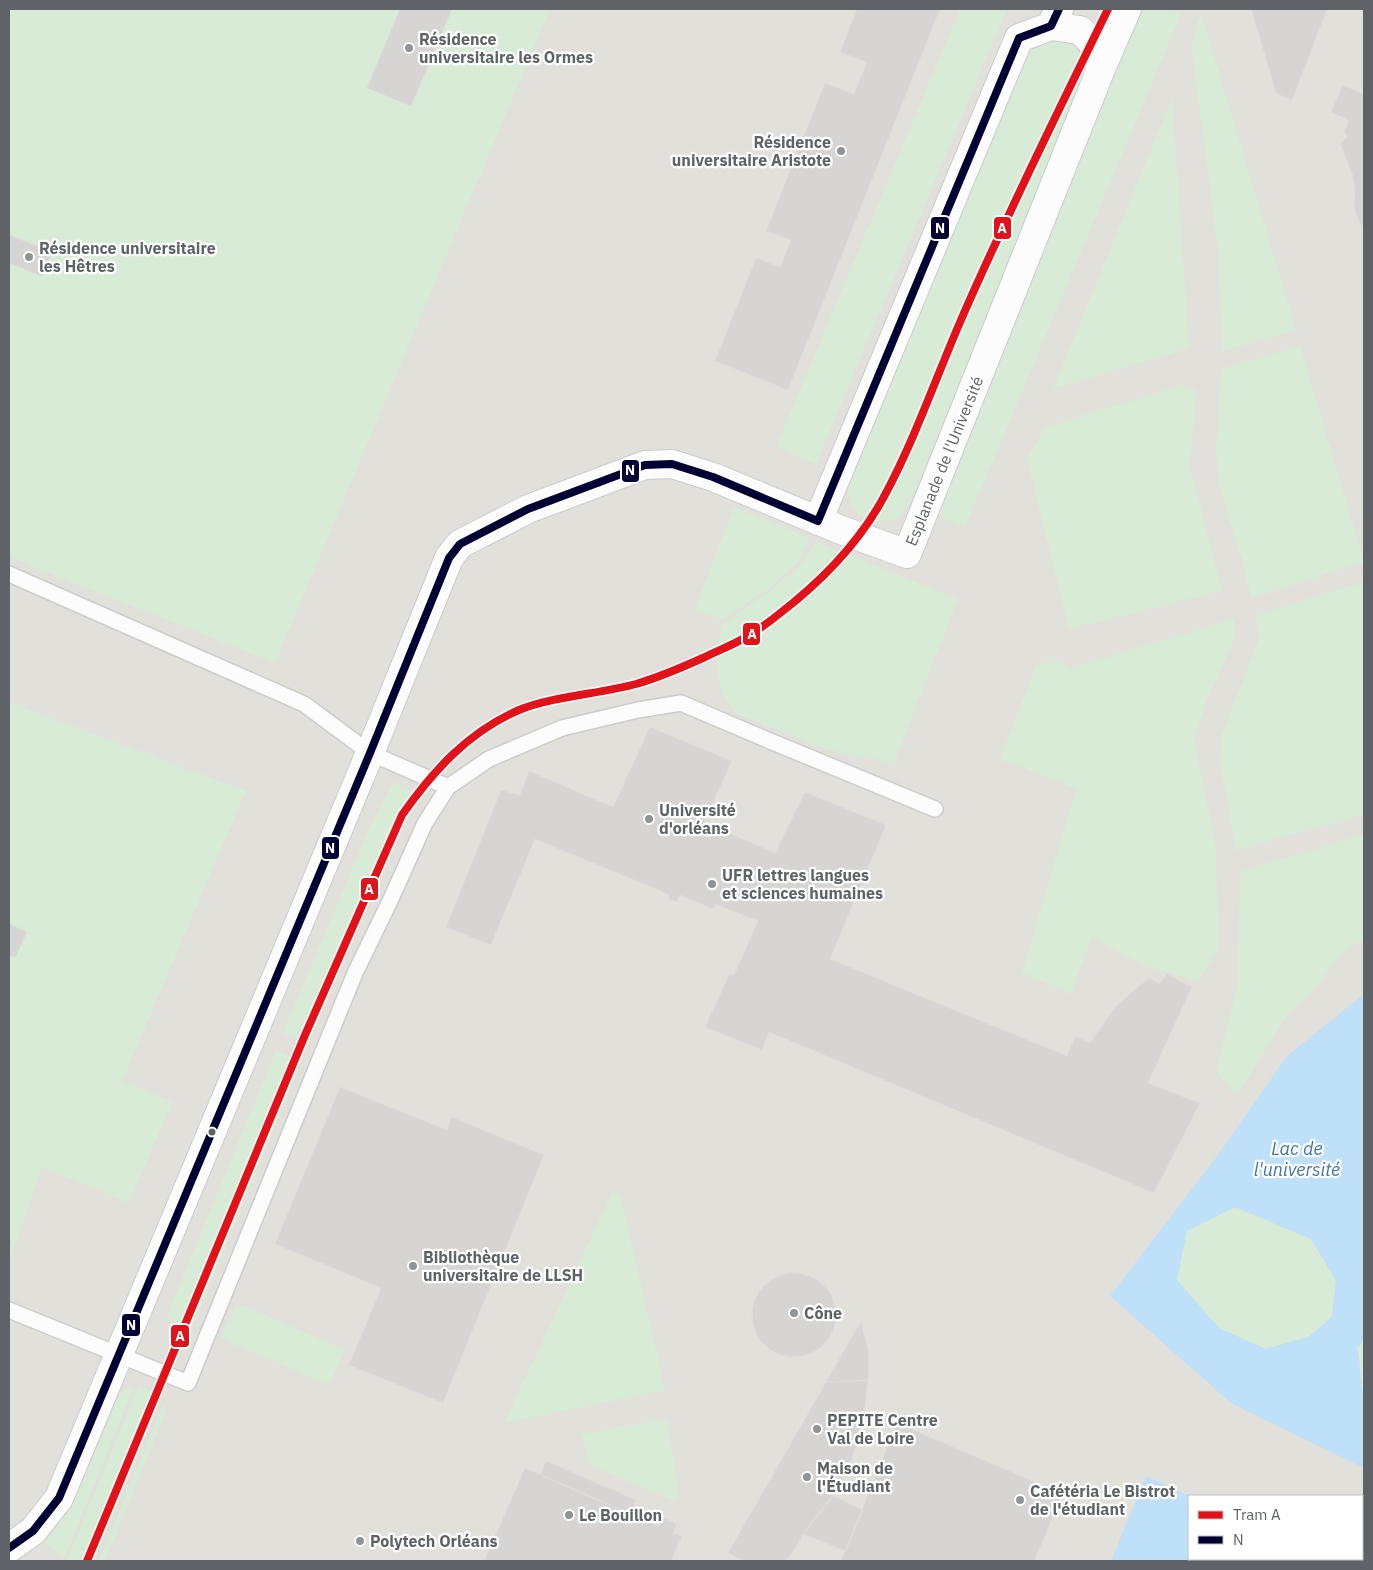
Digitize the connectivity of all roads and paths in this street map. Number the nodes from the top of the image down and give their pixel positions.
1 (1127, 9) edge
2 (1055, 18) edge
3 (1101, 69) junction
4 (818, 521) junction
5 (9, 574) edge
6 (370, 753) junction
7 (448, 787) junction
8 (934, 809) dead end
9 (9, 1310) edge
10 (118, 1354) junction
11 (9, 1548) edge

1 - 3 street, Esplanade de l'Université
2 - 3 street
2 - 4 street
3 - 4 street, Esplanade de l'Université
4 - 6 street
5 - 6 lane
6 - 7 lane
6 - 10 street
7 - 8 lane
7 - 10 lane
9 - 10 lane
10 - 11 street

